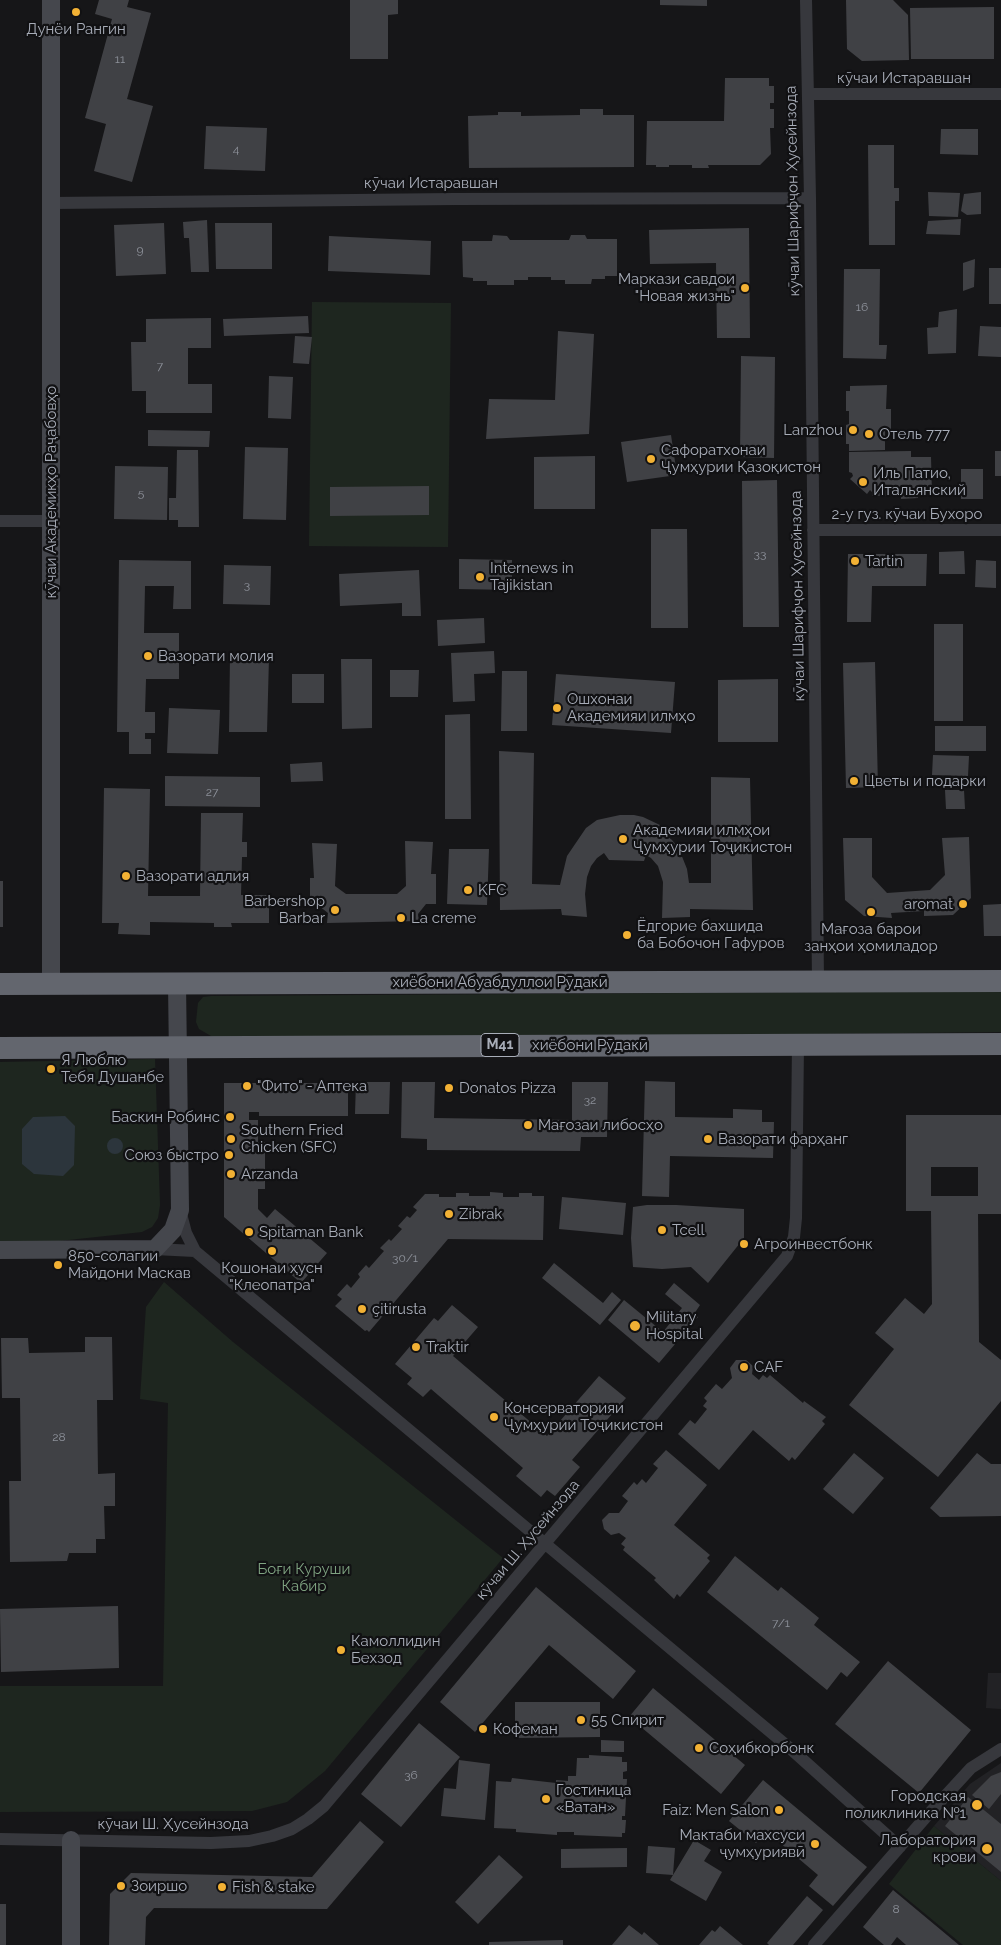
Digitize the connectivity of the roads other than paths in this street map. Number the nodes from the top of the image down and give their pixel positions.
1 (51, 0) edge
2 (806, 0) edge
3 (808, 94) junction
4 (1001, 94) edge
5 (810, 198) junction
6 (52, 203) junction
7 (0, 521) edge
8 (51, 521) junction
9 (813, 530) junction
10 (1001, 530) edge
11 (818, 981) junction
12 (1001, 981) edge
13 (177, 983) junction
14 (0, 984) edge
15 (51, 984) junction
16 (798, 1044) junction
17 (1001, 1044) edge
18 (178, 1047) junction
19 (0, 1048) edge
20 (180, 1210) junction
21 (155, 1249) junction
22 (0, 1250) edge
23 (195, 1250) junction
24 (546, 1544) junction
25 (1001, 1748) edge
26 (0, 1839) edge
27 (71, 1840) junction
28 (900, 1847) junction
29 (71, 1945) edge
30 (814, 1945) edge

1 - 6 street, кӯчаи Академикҳо Раҷабовҳо
2 - 3 street, кӯчаи Шарифҷон Ҳусейнзода
3 - 4 street, кӯчаи Истаравшан
3 - 5 street, кӯчаи Шарифҷон Ҳусейнзода
5 - 6 street, кӯчаи Истаравшан
5 - 9 street, кӯчаи Шарифҷон Ҳусейнзода
6 - 8 street, кӯчаи Академикҳо Раҷабовҳо
7 - 8 street
8 - 15 street, кӯчаи Академикҳо Раҷабовҳо
9 - 10 street, 2-у гуз. кӯчаи Бухоро
9 - 11 street, кӯчаи Шарифҷон Ҳусейнзода
11 - 12 highway, хиёбони Абуабдуллои Рӯдакӣ
11 - 13 highway, хиёбони Абуабдуллои Рӯдакӣ
13 - 15 highway, хиёбони Абуабдуллои Рӯдакӣ
13 - 18 street
14 - 15 highway, хиёбони Абуабдуллои Рӯдакӣ
16 - 17 highway, хиёбони Рӯдакӣ / M41
16 - 18 highway, хиёбони Рӯдакӣ / M41
16 - 24 street, кӯчаи Ш. Ҳусейнзода
18 - 19 highway, хиёбони Рӯдакӣ / M41
18 - 20 street
20 - 21 street
20 - 23 street
21 - 22 street
21 - 23 street
23 - 24 street
24 - 27 street, кӯчаи Ш. Ҳусейнзода
24 - 28 street
25 - 28 street
26 - 27 street, кӯчаи Ш. Ҳусейнзода
27 - 29 street
28 - 30 street

